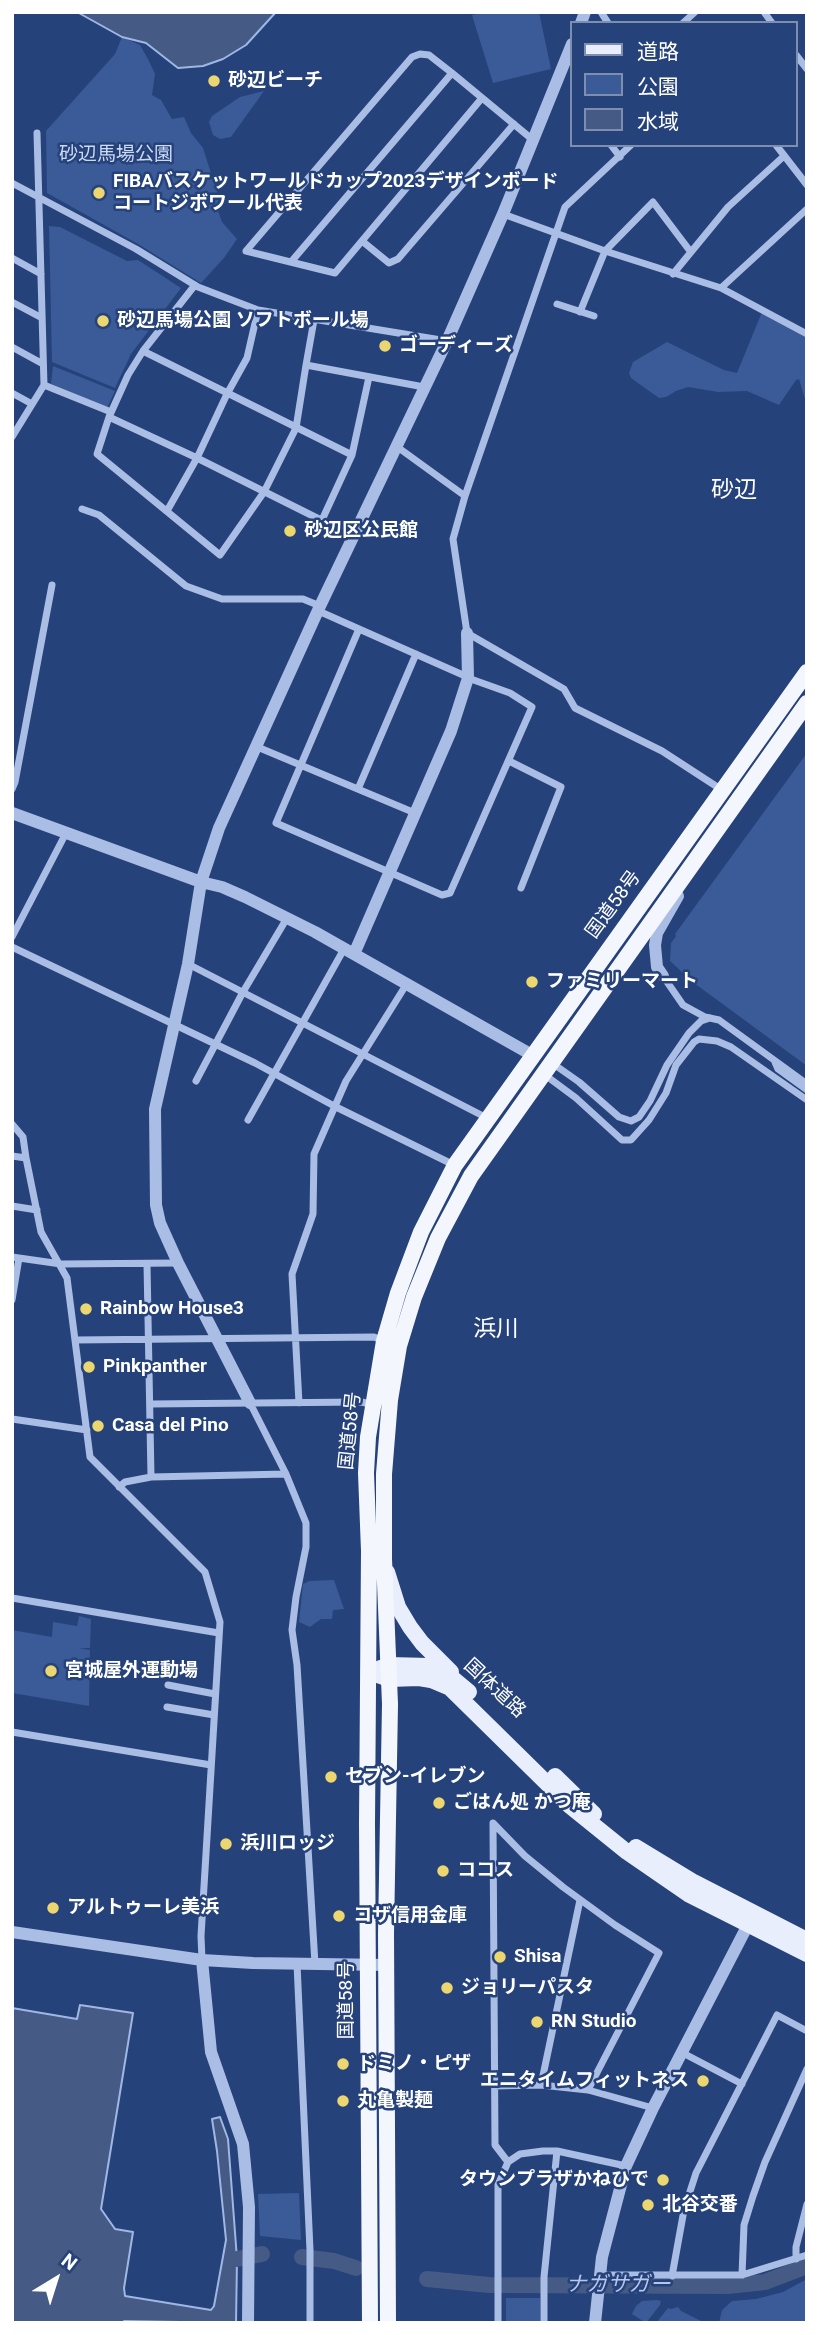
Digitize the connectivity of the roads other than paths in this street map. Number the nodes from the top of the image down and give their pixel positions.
1 (570, 49) edge
2 (452, 73) junction
3 (482, 98) junction
4 (514, 124) junction
5 (37, 133) dead end
6 (533, 140) junction
7 (612, 147) edge
8 (629, 147) edge
9 (777, 147) edge
10 (784, 156) junction
11 (620, 157) junction
12 (12, 183) edge
13 (807, 185) edge
14 (39, 198) junction
15 (807, 209) edge
16 (503, 214) junction
17 (556, 234) junction
18 (362, 241) junction
19 (605, 251) junction
20 (690, 251) junction
21 (12, 258) edge
22 (290, 262) junction
23 (41, 274) junction
24 (673, 274) junction
25 (195, 285) junction
26 (721, 288) junction
27 (12, 302) edge
28 (557, 304) dead end
29 (258, 310) junction
30 (580, 312) junction
31 (594, 316) dead end
32 (42, 318) junction
33 (314, 320) junction
34 (807, 334) edge
35 (447, 341) junction
36 (12, 347) edge
37 (143, 351) junction
38 (43, 364) junction
39 (306, 365) junction
40 (369, 376) junction
41 (44, 385) junction
42 (424, 387) junction
43 (12, 393) edge
44 (227, 394) junction
45 (32, 404) junction
46 (110, 415) junction
47 (296, 428) junction
48 (12, 437) edge
49 (396, 446) junction
50 (352, 455) junction
51 (197, 458) junction
52 (264, 492) junction
53 (466, 496) junction
54 (82, 509) dead end
55 (167, 511) junction
56 (322, 520) junction
57 (353, 536) junction
58 (52, 585) dead end
59 (318, 608) junction
60 (359, 629) junction
61 (467, 633) junction
62 (416, 654) junction
63 (807, 672) edge
64 (468, 678) junction
65 (807, 703) edge
66 (256, 746) junction
67 (509, 761) junction
68 (301, 766) junction
69 (12, 789) edge
70 (358, 789) junction
71 (722, 790) junction
72 (12, 813) edge
73 (415, 813) junction
74 (66, 833) junction
75 (707, 844) junction
76 (390, 872) junction
77 (201, 882) junction
78 (521, 888) dead end
79 (286, 918) junction
80 (12, 937) edge
81 (12, 947) edge
82 (349, 951) junction
83 (188, 964) junction
84 (663, 976) joint
85 (406, 985) junction
86 (243, 992) junction
87 (710, 1018) junction
88 (302, 1022) junction
89 (175, 1025) junction
90 (215, 1044) junction
91 (363, 1053) junction
92 (532, 1055) junction
93 (548, 1068) junction
94 (275, 1074) junction
95 (196, 1082) dead end
96 (792, 1084) junction
97 (807, 1084) edge
98 (807, 1090) edge
99 (807, 1100) edge
100 (336, 1107) junction
101 (488, 1118) junction
102 (248, 1120) dead end
103 (12, 1124) edge
104 (12, 1156) edge
105 (26, 1158) junction
106 (454, 1165) junction
107 (12, 1206) edge
108 (37, 1210) junction
109 (15, 1257) edge
110 (178, 1263) junction
111 (61, 1264) junction
112 (147, 1264) junction
113 (12, 1300) edge
114 (296, 1338) junction
115 (75, 1340) junction
116 (149, 1340) junction
117 (218, 1340) junction
118 (384, 1341) junction
119 (250, 1403) junction
120 (299, 1403) junction
121 (150, 1404) junction
122 (373, 1405) junction
123 (12, 1419) edge
124 (86, 1430) junction
125 (286, 1474) junction
126 (151, 1476) junction
127 (119, 1487) junction
128 (384, 1559) junction
129 (12, 1598) edge
130 (219, 1633) junction
131 (369, 1672) junction
132 (389, 1672) junction
133 (167, 1685) dead end
134 (461, 1685) junction
135 (215, 1694) junction
136 (167, 1707) dead end
137 (214, 1715) junction
138 (12, 1731) edge
139 (211, 1765) junction
140 (580, 1900) junction
141 (751, 1919) junction
142 (12, 1932) edge
143 (807, 1940) edge
144 (807, 1954) edge
145 (202, 1960) junction
146 (297, 1964) junction
147 (315, 1964) junction
148 (368, 1965) junction
149 (387, 1965) junction
150 (807, 2031) edge
151 (681, 2052) junction
152 (807, 2069) edge
153 (742, 2084) junction
154 (541, 2085) junction
155 (494, 2086) junction
156 (588, 2090) junction
157 (653, 2108) junction
158 (557, 2151) junction
159 (508, 2162) junction
160 (626, 2166) junction
161 (807, 2204) edge
162 (807, 2255) edge
163 (796, 2259) junction
164 (600, 2275) junction
165 (741, 2275) junction
166 (672, 2276) junction
167 (248, 2323) edge
168 (310, 2323) edge
169 (370, 2323) edge
170 (387, 2323) edge
171 (498, 2323) edge
172 (544, 2323) edge
173 (595, 2323) edge

1 - 6 street
2 - 3 street
2 - 22 street
2 - 22 street
3 - 4 street
3 - 18 street
4 - 6 street
4 - 18 street
5 - 14 street
6 - 16 street
7 - 11 street
8 - 11 street
9 - 10 street
10 - 13 street
10 - 20 street
11 - 17 street
12 - 14 street
14 - 23 street
14 - 25 street
15 - 26 street
16 - 17 street
16 - 35 street
17 - 19 street
17 - 53 street
18 - 22 street
19 - 20 street
19 - 24 street
19 - 30 street
20 - 24 street
21 - 23 street
23 - 32 street
24 - 26 street
25 - 29 street
25 - 37 street
26 - 34 street
27 - 32 street
28 - 30 street
29 - 33 street
29 - 44 street
30 - 31 street
32 - 38 street
33 - 35 street
33 - 39 street
35 - 42 street
36 - 38 street
37 - 44 street
37 - 46 street
38 - 41 street
39 - 40 street
39 - 47 street
40 - 42 street
40 - 50 street
41 - 45 street
41 - 46 street
42 - 49 street
43 - 45 street
44 - 47 street
44 - 51 street
45 - 48 street
46 - 51 street
46 - 55 street
47 - 50 street
47 - 52 street
49 - 53 street
49 - 57 street
50 - 56 street
51 - 52 street
51 - 55 street
52 - 55 street
52 - 56 street
53 - 61 street
54 - 59 street
56 - 57 street
57 - 59 street
58 - 69 street
59 - 60 street
59 - 66 street
60 - 62 street
60 - 68 street
61 - 64 street
61 - 71 street
62 - 64 street
62 - 70 street
63 - 71 highway, 国道58号
64 - 67 street
64 - 73 street
65 - 75 highway, 国道58号
66 - 68 street
66 - 77 street
67 - 76 street
67 - 78 street
68 - 70 street
68 - 76 street
70 - 73 street
71 - 92 highway, 国道58号
72 - 74 street
73 - 76 street
74 - 77 street
74 - 80 street
75 - 84 street
75 - 93 highway, 国道58号
76 - 82 street
77 - 79 street
77 - 83 street
79 - 82 street
79 - 86 street
81 - 89 street
82 - 85 street
82 - 88 street
83 - 86 street
83 - 89 street
84 - 87 street
85 - 91 street
85 - 92 street
86 - 88 street
86 - 90 street
87 - 93 street
87 - 96 street
88 - 91 street
88 - 94 street
89 - 90 street
89 - 110 street
90 - 94 street
90 - 95 street
91 - 100 street
91 - 101 street
92 - 93 street
92 - 101 highway, 国道58号
93 - 96 street
93 - 128 highway, 国道58号
94 - 100 street
94 - 102 street
96 - 97 street
96 - 98 street
96 - 99 street
100 - 106 street
100 - 114 street
101 - 106 highway, 国道58号
103 - 105 street
104 - 105 street
105 - 108 street
106 - 118 highway, 国道58号
107 - 108 street
108 - 111 street
109 - 111 street
109 - 113 street
110 - 112 street
110 - 117 street
111 - 112 street
111 - 115 street
112 - 116 street
114 - 117 street
114 - 118 street
114 - 120 street
115 - 116 street
115 - 124 street
116 - 117 street
116 - 121 street
117 - 119 street
118 - 122 highway, 国道58号
119 - 120 street
119 - 121 street
119 - 125 street
120 - 122 street
121 - 126 street
122 - 131 highway, 国道58号
123 - 124 street
124 - 127 street
125 - 126 street
125 - 147 street
126 - 127 street
127 - 130 street
128 - 132 highway, 国道58号
128 - 134 main road
129 - 130 street
130 - 135 street
131 - 132 main road, 国体道路
131 - 148 highway, 国道58号
132 - 134 main road, 国体道路
132 - 141 main road, 国体道路
132 - 149 highway, 国道58号
133 - 135 street
134 - 141 main road, 国体道路
135 - 137 street
136 - 137 street
137 - 139 street
138 - 139 street
139 - 145 street
140 - 154 street
140 - 155 street
140 - 156 street
141 - 143 main road, 国体道路
141 - 144 main road, 国体道路
141 - 151 street
142 - 145 street
145 - 146 street
145 - 167 street
146 - 147 street
146 - 168 street
147 - 148 street
148 - 149 street
148 - 169 highway, 国道58号
149 - 170 highway, 国道58号
150 - 153 street
151 - 153 street
151 - 157 street
152 - 165 street
153 - 166 street
154 - 155 street
154 - 156 street
155 - 159 street
156 - 157 street
157 - 160 street
158 - 159 street
158 - 160 street
158 - 172 street
159 - 171 street
160 - 164 street
161 - 163 street
162 - 163 street
163 - 165 street
164 - 166 street
164 - 173 street
165 - 166 street

